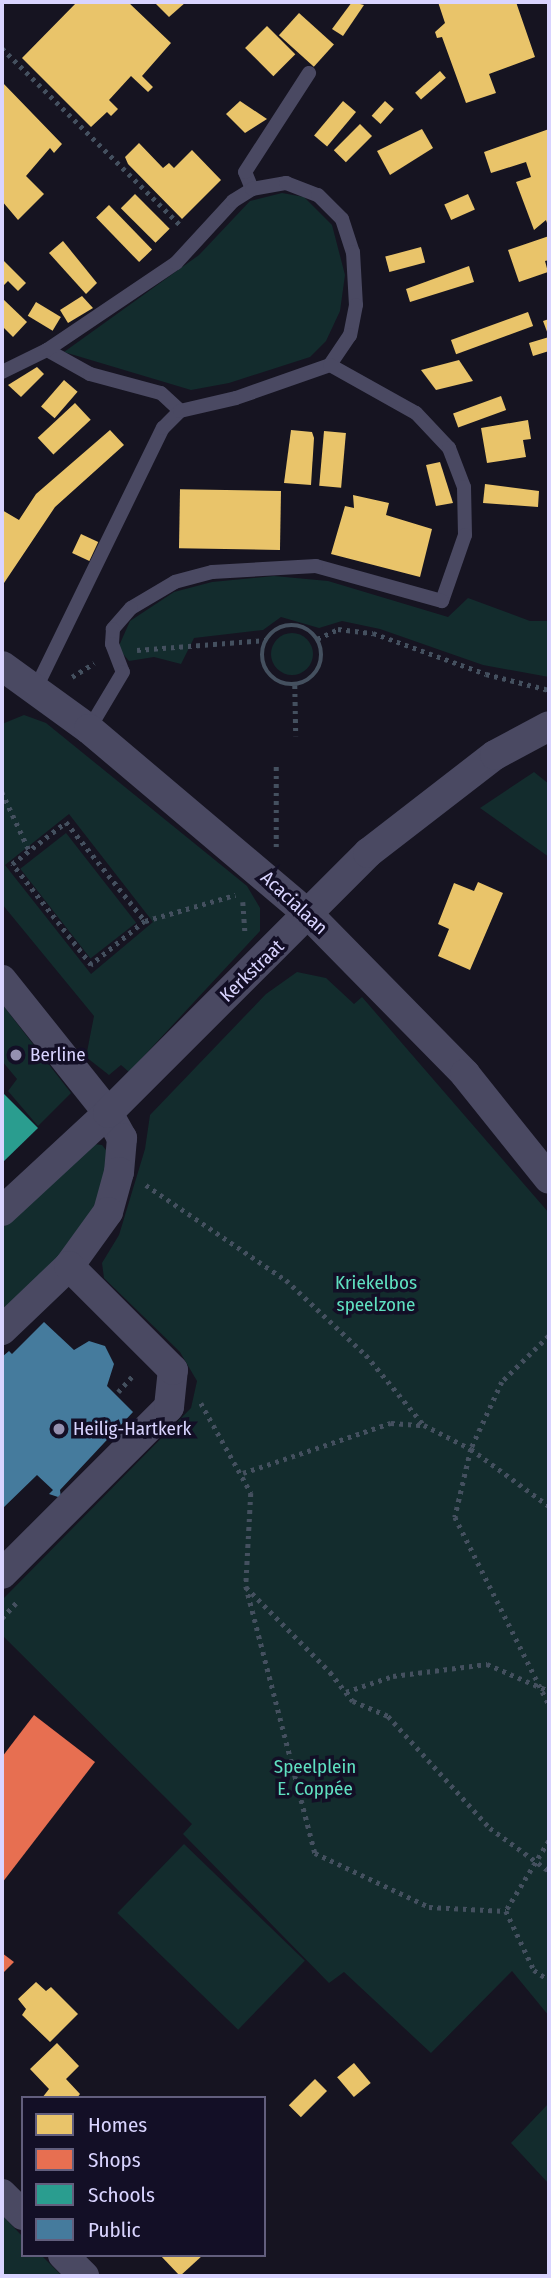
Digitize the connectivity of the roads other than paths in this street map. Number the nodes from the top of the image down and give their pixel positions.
1 (309, 73) dead end
2 (251, 189) junction
3 (47, 349) junction
4 (330, 365) junction
5 (2, 372) edge
6 (180, 411) junction
7 (15, 683) edge
8 (549, 726) edge
9 (89, 729) junction
10 (309, 915) junction
11 (2, 980) edge
12 (108, 1113) junction
13 (549, 1180) edge
14 (2, 1211) edge
15 (69, 1266) junction
16 (2, 1331) edge
17 (2, 1574) edge
18 (2, 2194) edge
19 (21, 2213) edge
20 (65, 2257) edge
21 (84, 2276) edge

1 - 2 lane
2 - 3 lane
2 - 4 lane
3 - 5 lane
3 - 6 lane
4 - 6 lane
4 - 9 lane
6 - 7 lane
7 - 9 street, Acacialaan
8 - 10 street, Kerkstraat
9 - 10 street, Acacialaan
10 - 12 street, Kerkstraat
10 - 13 street, Acacialaan
11 - 12 street
12 - 14 street, Kerkstraat
12 - 15 street
15 - 16 street
15 - 17 street
18 - 19 street
20 - 21 street

